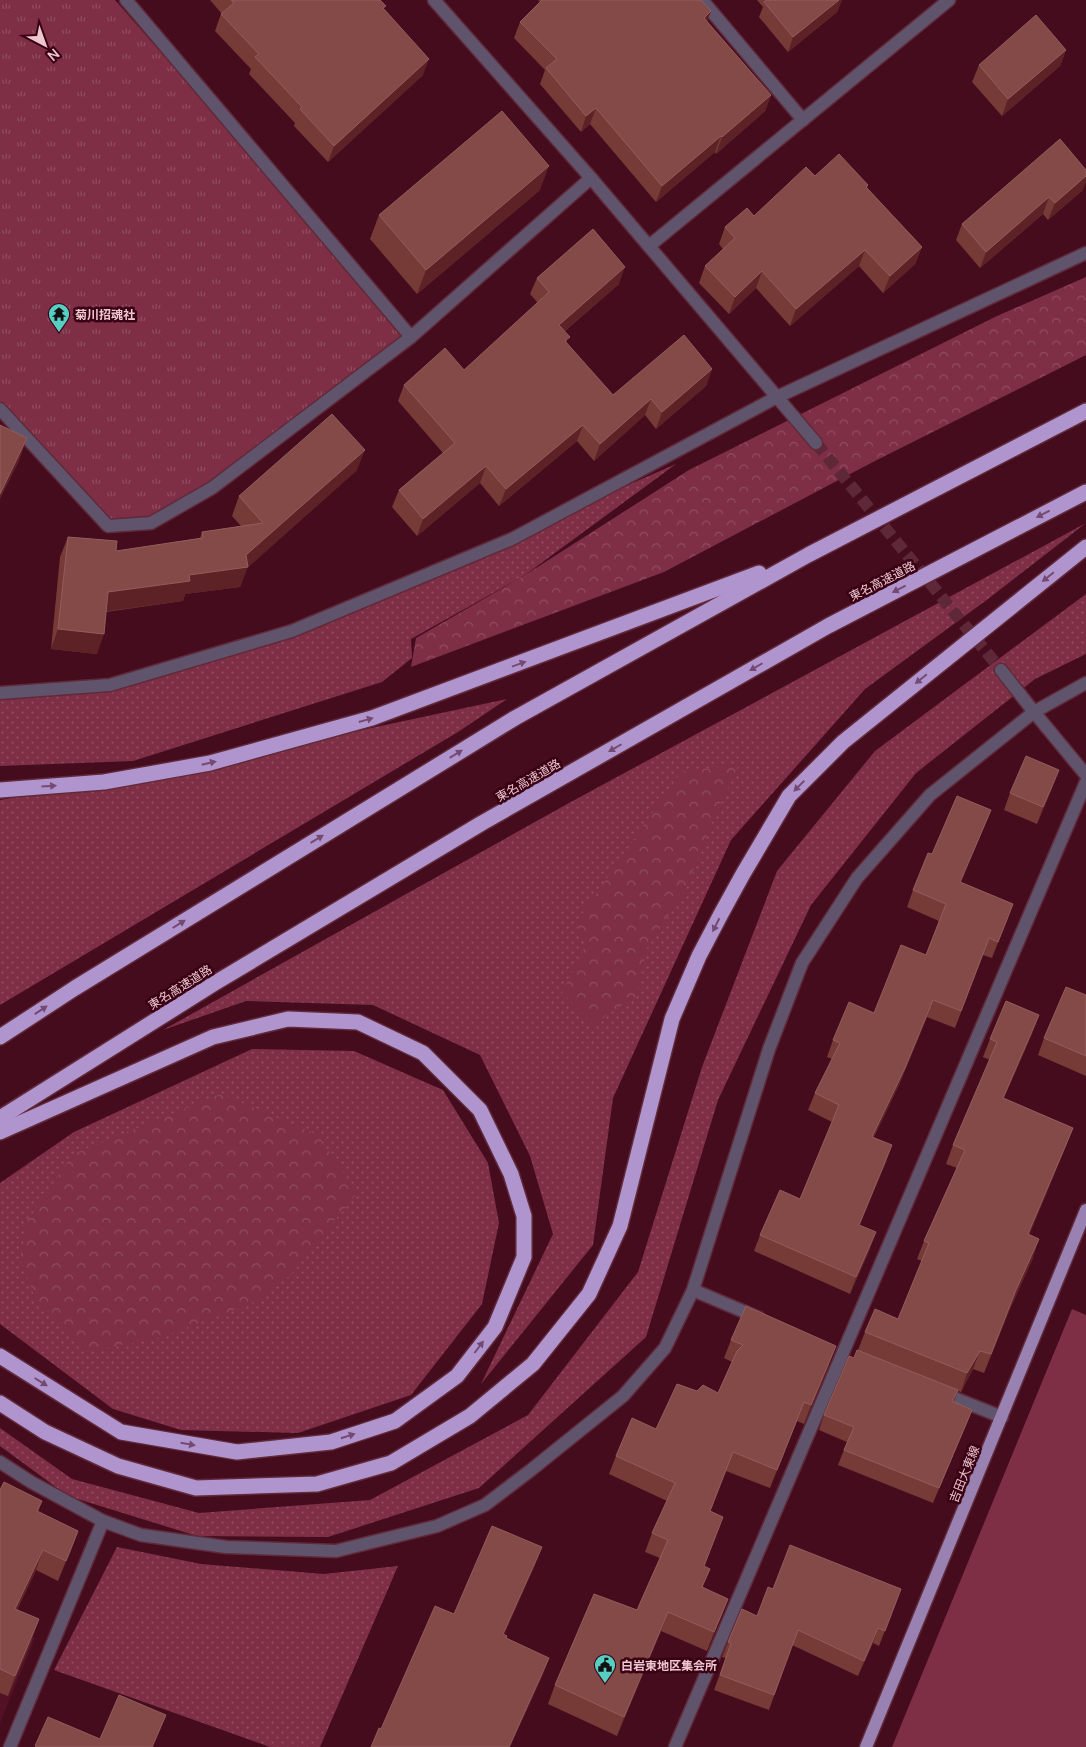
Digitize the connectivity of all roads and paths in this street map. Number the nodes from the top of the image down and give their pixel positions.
1 (126, 0) edge
2 (434, 0) edge
3 (702, 0) edge
4 (949, 0) edge
5 (803, 120) junction
6 (591, 178) junction
7 (648, 246) junction
8 (1086, 253) edge
9 (411, 337) junction
10 (777, 397) junction
11 (0, 409) edge
12 (1086, 411) edge
13 (816, 443) tunnel mouth
14 (1086, 492) edge
15 (1086, 547) edge
16 (808, 555) junction
17 (1001, 670) tunnel mouth
18 (1086, 683) edge
19 (0, 693) edge
20 (1034, 712) junction
21 (1086, 775) edge
22 (1086, 782) edge
23 (0, 790) edge
24 (0, 1037) edge
25 (0, 1118) edge
26 (0, 1132) edge
27 (1086, 1210) edge
28 (693, 1290) junction
29 (772, 1323) edge
30 (0, 1356) edge
31 (931, 1389) edge
32 (0, 1403) edge
33 (1002, 1417) junction
34 (0, 1462) edge
35 (103, 1521) junction
36 (10, 1747) edge
37 (675, 1747) edge
38 (866, 1747) edge

1 - 9 street
2 - 6 street
3 - 5 street
4 - 5 street
5 - 7 street
6 - 7 street
6 - 9 street
7 - 10 street
8 - 10 street
9 - 11 street
10 - 13 street
10 - 19 street
12 - 16 highway
14 -> 25 highway, 東名高速道路
15 -> 32 highway
23 -> 16 highway
24 -> 16 highway
17 - 20 street
18 - 20 street
20 - 21 street
20 - 28 street
22 - 37 street
30 -> 26 highway
27 - 33 main road, 吉田大東線
28 - 29 street
28 - 35 street
31 - 33 street
33 - 38 main road, 吉田大東線
34 - 35 street
35 - 36 street

